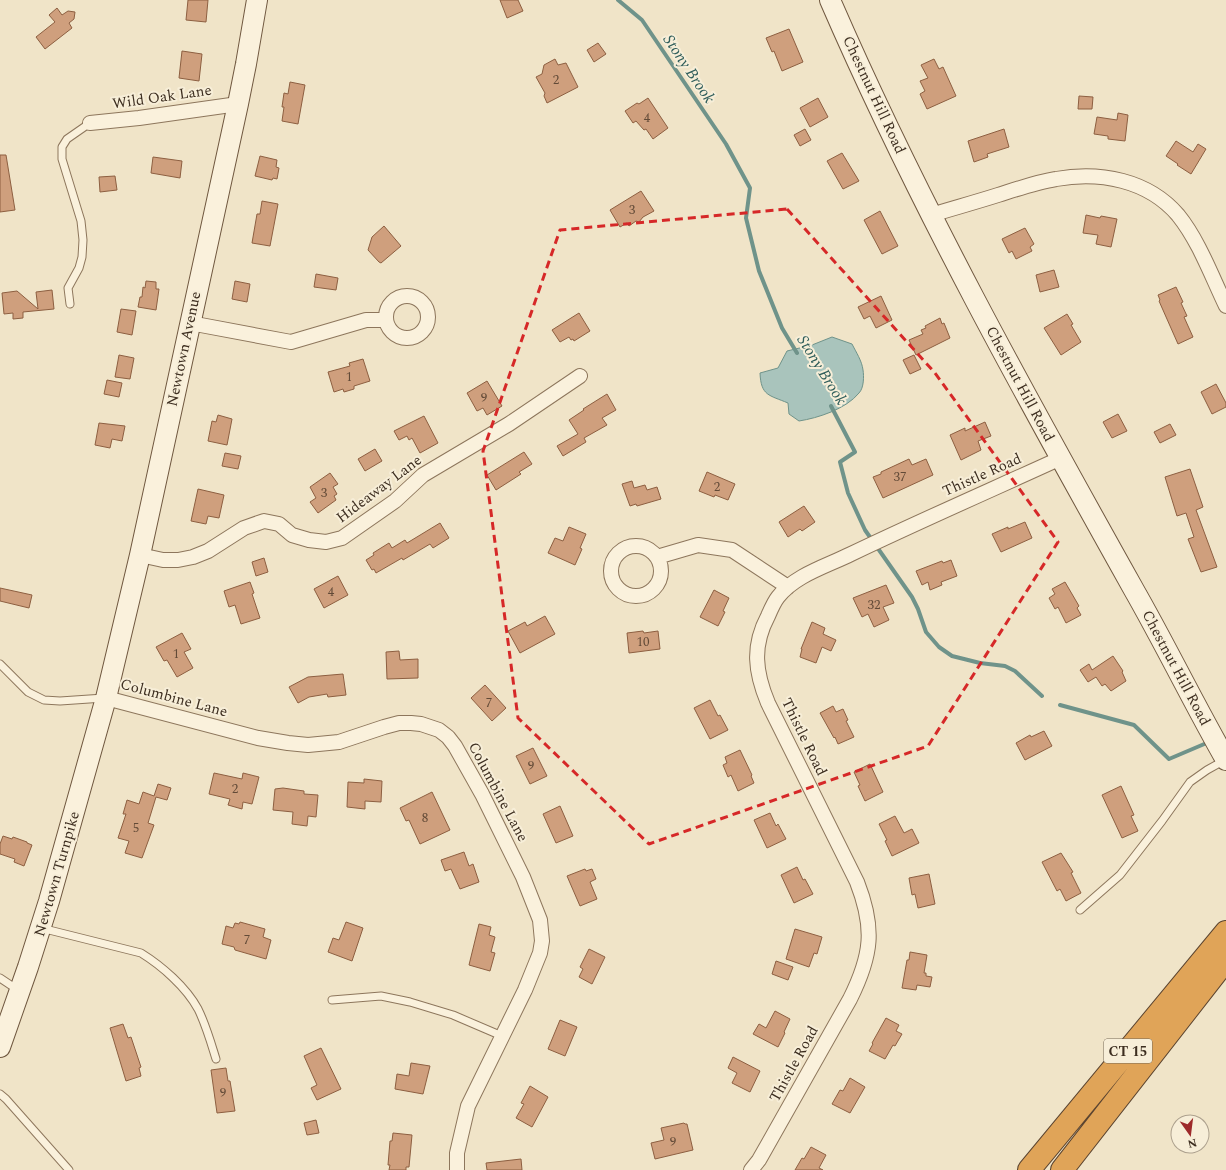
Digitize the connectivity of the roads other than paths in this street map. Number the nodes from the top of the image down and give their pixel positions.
1 (257, 0) edge
2 (830, 0) edge
3 (238, 104) junction
4 (90, 123) joint
5 (931, 215) junction
6 (70, 304) dead end
7 (1226, 306) edge
8 (386, 320) dead end
9 (190, 323) junction
10 (580, 376) dead end
11 (1060, 458) junction
12 (140, 555) junction
13 (657, 557) dead end
14 (788, 587) junction
15 (0, 664) edge
16 (106, 698) junction
17 (1225, 759) edge
18 (1080, 910) dead end
19 (41, 928) junction
20 (1226, 932) edge
21 (1226, 960) edge
22 (0, 978) edge
23 (20, 992) junction
24 (332, 1000) dead end
25 (502, 1036) junction
26 (0, 1047) edge
27 (216, 1060) dead end
28 (0, 1094) edge
29 (69, 1170) edge
30 (456, 1170) edge
31 (751, 1170) edge
32 (1029, 1170) edge
33 (1062, 1170) edge

1 - 3 street, Newtown Avenue
2 - 5 street, Chestnut Hill Road
3 - 4 street, Wild Oak Lane
3 - 9 street, Newtown Avenue
4 - 6 lane
5 - 7 street
5 - 11 street, Chestnut Hill Road
8 - 9 street
9 - 12 street, Newtown Avenue
10 - 12 street, Hideaway Lane
11 - 14 street, Thistle Road
11 - 17 street, Chestnut Hill Road
12 - 16 street, Newtown Avenue
13 - 14 street
14 - 31 street, Thistle Road
15 - 16 lane
16 - 19 street, Newtown Turnpike
16 - 25 street, Columbine Lane
17 - 18 lane
19 - 23 street, Newtown Turnpike
19 - 27 lane
20 - 32 highway, CT 15
21 - 33 highway, CT 15
22 - 23 lane
23 - 26 street, Newtown Turnpike
24 - 25 lane
25 - 30 street, Columbine Lane
28 - 29 lane

